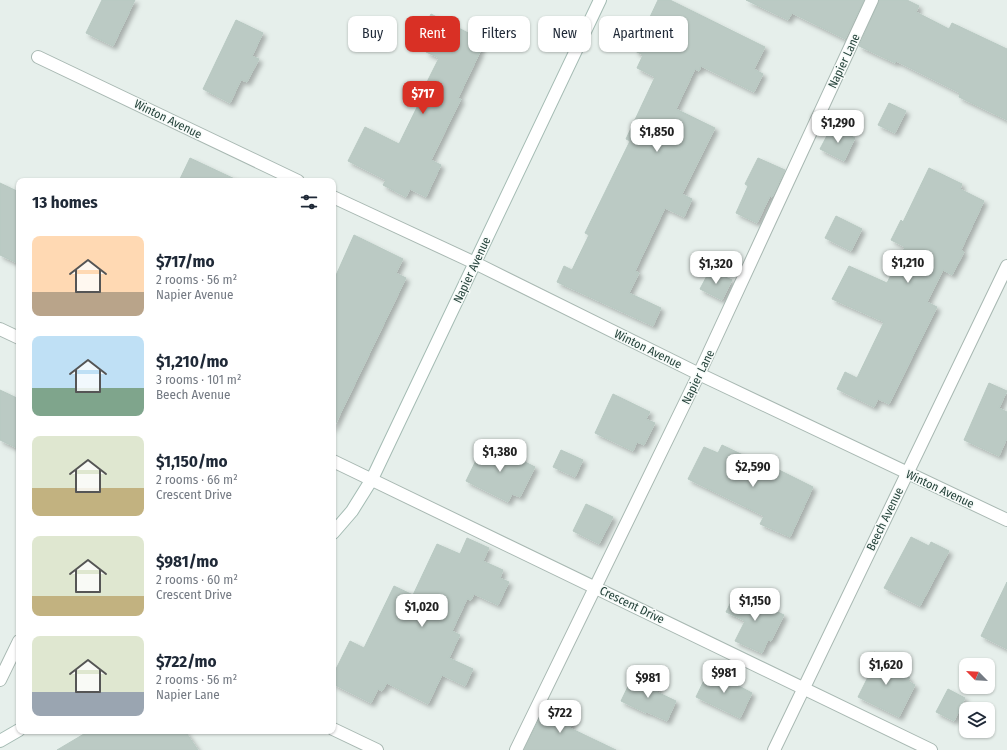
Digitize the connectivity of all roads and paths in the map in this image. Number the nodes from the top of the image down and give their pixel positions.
1 (600, 0) edge
2 (872, 0) edge
3 (38, 57) dead end
4 (292, 178) edge
5 (336, 198) edge
6 (475, 263) junction
7 (1007, 266) edge
8 (0, 329) edge
9 (16, 337) edge
10 (700, 374) junction
11 (336, 462) edge
12 (907, 473) junction
13 (372, 479) junction
14 (1007, 520) edge
15 (336, 530) edge
16 (595, 587) junction
17 (16, 648) edge
18 (0, 680) edge
19 (804, 688) junction
20 (336, 730) edge
21 (16, 732) edge
22 (0, 741) edge
23 (377, 750) edge
24 (516, 750) edge
25 (774, 750) edge
26 (931, 750) edge

1 - 6 street, Napier Avenue
2 - 10 street, Napier Lane
3 - 4 street, Winton Avenue
5 - 6 street, Winton Avenue
6 - 10 street, Winton Avenue
6 - 13 street, Napier Avenue
7 - 12 street, Beech Avenue
8 - 9 street
10 - 12 street, Winton Avenue
10 - 16 street, Napier Lane
11 - 13 street, Crescent Drive
12 - 14 street, Winton Avenue
12 - 19 street, Beech Avenue
13 - 15 street, Napier Avenue
13 - 16 street, Crescent Drive
16 - 19 street, Crescent Drive
16 - 24 street, Napier Lane
17 - 18 street
19 - 25 street, Beech Avenue
19 - 26 street, Crescent Drive
20 - 23 street
21 - 22 street

